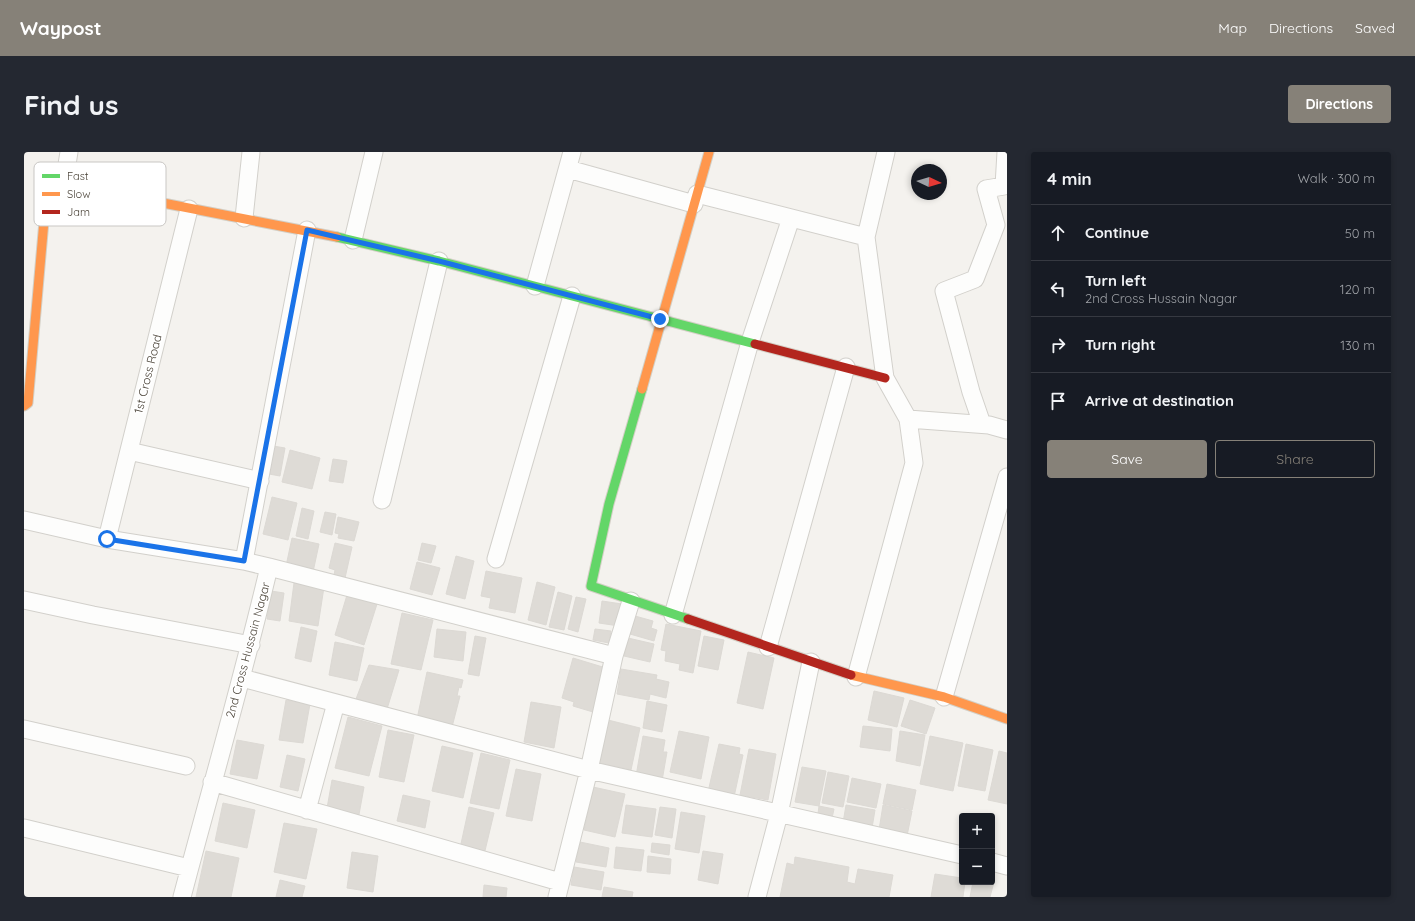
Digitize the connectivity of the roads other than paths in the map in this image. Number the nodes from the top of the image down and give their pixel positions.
1 (68, 152) edge
2 (251, 152) edge
3 (374, 152) edge
4 (572, 152) edge
5 (709, 152) edge
6 (886, 152) edge
7 (1006, 152) edge
8 (67, 162) edge
9 (568, 169) junction
10 (695, 199) junction
11 (166, 204) edge
12 (189, 209) junction
13 (244, 218) junction
14 (791, 218) junction
15 (43, 226) edge
16 (307, 230) junction
17 (866, 237) junction
18 (353, 240) junction
19 (439, 261) junction
20 (535, 286) junction
21 (572, 296) junction
22 (660, 319) junction
23 (750, 342) junction
24 (846, 367) junction
25 (885, 378) junction
26 (24, 406) edge
27 (908, 419) junction
28 (982, 424) junction
29 (1007, 430) edge
30 (129, 451) junction
31 (1007, 477) edge
32 (260, 481) junction
33 (382, 500) dead end
34 (25, 523) edge
35 (107, 539) junction
36 (496, 559) dead end
37 (244, 561) junction
38 (269, 567) junction
39 (24, 600) edge
40 (631, 601) junction
41 (673, 615) junction
42 (251, 645) junction
43 (768, 647) junction
44 (614, 656) junction
45 (811, 662) junction
46 (856, 677) junction
47 (242, 678) junction
48 (944, 697) junction
49 (336, 703) junction
50 (1007, 719) edge
51 (24, 729) edge
52 (186, 766) dead end
53 (589, 770) junction
54 (212, 782) junction
55 (306, 810) junction
56 (779, 814) junction
57 (25, 832) edge
58 (959, 854) edge
59 (995, 863) edge
60 (1007, 866) edge
61 (189, 868) junction
62 (558, 890) edge
63 (182, 897) edge
64 (757, 897) edge

1 - 8 street
2 - 13 street
3 - 18 street
4 - 9 street
5 - 10 street
6 - 17 street
7 - 28 street
9 - 10 street
9 - 20 street
10 - 14 street
10 - 22 street
11 - 12 street
12 - 13 street
12 - 30 street, 1st Cross Road
13 - 16 street
14 - 17 street
14 - 23 street
15 - 26 street
16 - 18 street
16 - 32 street
17 - 25 street
18 - 19 street
19 - 20 street
19 - 33 street
20 - 21 street
21 - 22 street
21 - 36 street
22 - 23 street
22 - 40 street
23 - 24 street
23 - 41 street
24 - 25 street
24 - 43 street
25 - 27 street
27 - 28 street
27 - 46 street
28 - 29 street
30 - 32 street
30 - 35 street, 1st Cross Road
31 - 48 street
32 - 37 street
34 - 35 street, 2nd Cross Hussain Nagar
35 - 37 street, 2nd Cross Hussain Nagar
37 - 38 street, 2nd Cross Hussain Nagar
38 - 42 street, 2nd Cross Hussain Nagar
38 - 44 street
39 - 42 street
40 - 41 street
40 - 44 street
41 - 43 street
42 - 47 street, 2nd Cross Hussain Nagar
43 - 45 street
44 - 53 street
45 - 46 street
45 - 56 street
46 - 48 street
47 - 49 street
47 - 54 street, 2nd Cross Hussain Nagar
48 - 50 street
49 - 53 street
49 - 55 street
51 - 52 street
53 - 56 street
53 - 62 street
54 - 55 street
54 - 61 street, 2nd Cross Hussain Nagar
55 - 62 street
56 - 58 street
56 - 64 street
57 - 61 street
59 - 60 street
61 - 63 street, 2nd Cross Hussain Nagar

